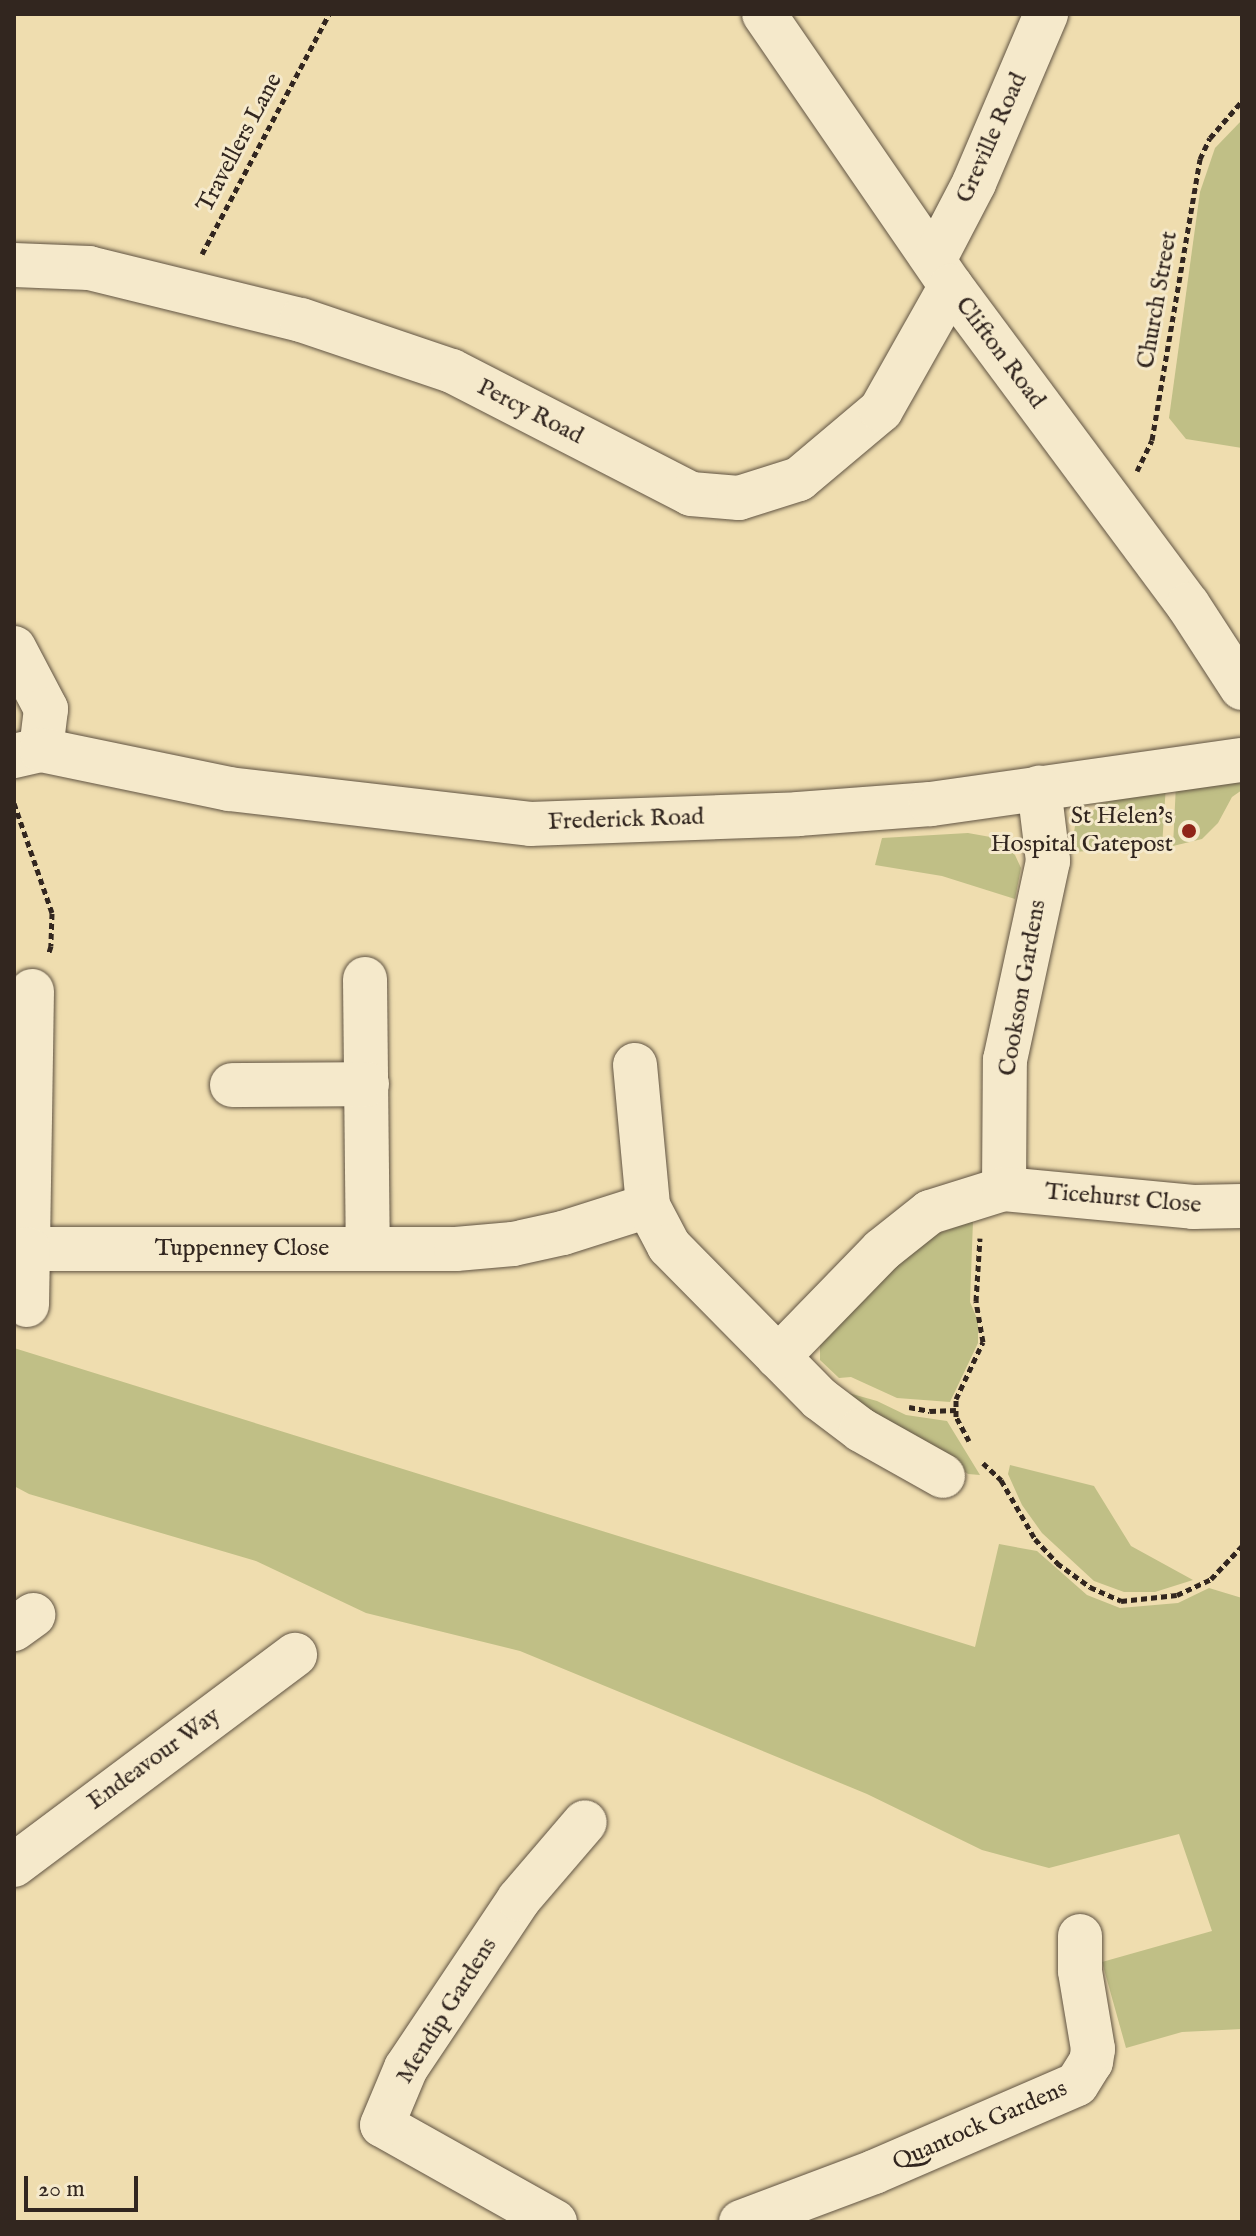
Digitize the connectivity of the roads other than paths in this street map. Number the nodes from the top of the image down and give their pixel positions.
1 (764, 14) edge
2 (1046, 14) edge
3 (14, 265) edge
4 (942, 273) junction
5 (14, 648) edge
6 (1242, 688) edge
7 (28, 753) edge
8 (1242, 760) edge
9 (1039, 788) junction
10 (365, 979) dead end
11 (32, 991) road end
12 (635, 1065) dead end
13 (367, 1084) junction
14 (232, 1085) dead end
15 (22, 1118) edge
16 (992, 1193) junction
17 (648, 1206) junction
18 (1242, 1206) edge
19 (368, 1248) junction
20 (28, 1249) junction
21 (27, 1305) dead end
22 (778, 1357) junction
23 (966, 1462) road end
24 (295, 1655) dead end
25 (585, 1822) dead end
26 (14, 1865) edge
27 (1080, 1936) dead end
28 (555, 2222) edge
29 (741, 2222) edge

1 - 4 street, Clifton Road
2 - 4 street, Greville Road
3 - 4 street, Percy Road
4 - 6 street, Clifton Road
5 - 7 street
7 - 9 street, Frederick Road
8 - 9 street, Frederick Road
9 - 16 street, Cookson Gardens
10 - 13 street
11 - 15 street
12 - 17 street
13 - 14 street
13 - 19 street
15 - 20 street
16 - 18 street, Ticehurst Close
16 - 22 street
17 - 19 street, Tuppenney Close
17 - 22 street
19 - 20 street, Tuppenney Close
20 - 21 street
22 - 23 street
24 - 26 street, Endeavour Way
25 - 28 street, Mendip Gardens
27 - 29 street, Quantock Gardens

